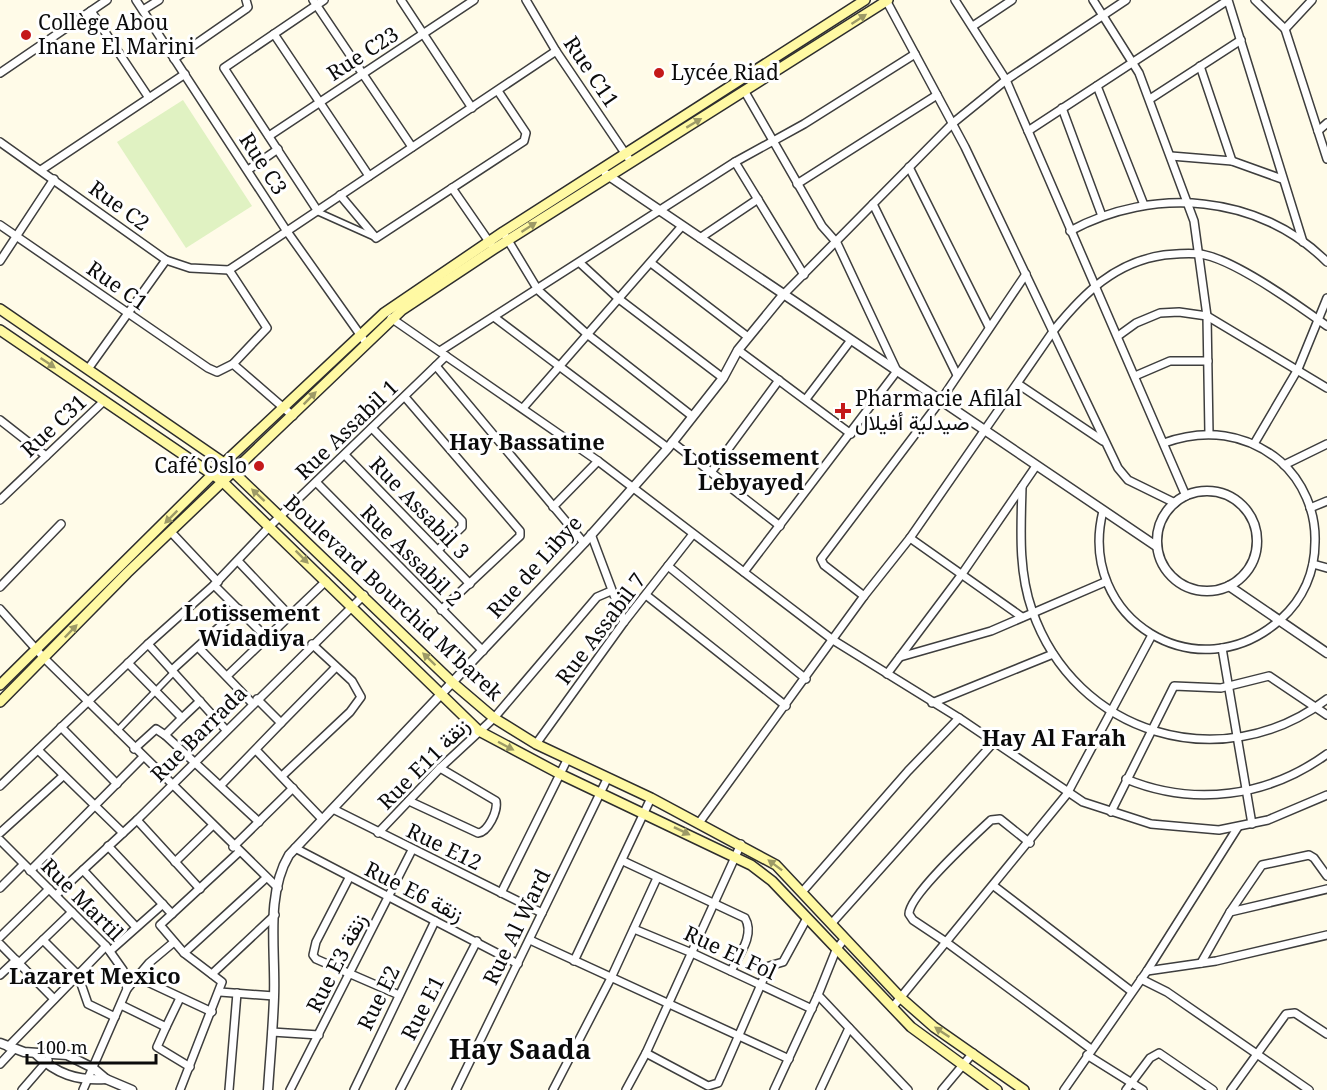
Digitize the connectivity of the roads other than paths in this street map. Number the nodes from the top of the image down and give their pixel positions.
1 (107, 0) edge
2 (136, 0) edge
3 (159, 0) edge
4 (246, 0) edge
5 (324, 0) edge
6 (401, 0) edge
7 (474, 0) edge
8 (525, 0) edge
9 (866, 0) edge
10 (887, 0) edge
11 (955, 0) edge
12 (1012, 0) edge
13 (1093, 0) edge
14 (1126, 0) edge
15 (1255, 0) edge
16 (1312, 0) edge
17 (315, 3) edge
18 (143, 10) junction
19 (91, 11) junction
20 (1103, 15) junction
21 (973, 26) junction
22 (1285, 29) junction
23 (274, 34) junction
24 (424, 34) junction
25 (1241, 40) junction
26 (556, 51) junction
27 (915, 54) junction
28 (174, 59) junction
29 (1134, 62) junction
30 (1200, 66) junction
31 (0, 73) edge
32 (363, 73) junction
33 (185, 74) junction
34 (1006, 80) junction
35 (1097, 86) junction
36 (498, 91) junction
37 (745, 92) junction
38 (937, 95) junction
39 (149, 98) junction
40 (1150, 99) junction
41 (321, 101) junction
42 (472, 108) junction
43 (1062, 108) junction
44 (953, 123) junction
45 (1327, 123) edge
46 (1028, 131) junction
47 (1318, 131) junction
48 (269, 136) junction
49 (772, 141) junction
50 (0, 142) edge
51 (412, 147) junction
52 (278, 149) junction
53 (1171, 156) junction
54 (628, 158) junction
55 (1327, 159) edge
56 (1232, 161) junction
57 (735, 162) junction
58 (909, 166) junction
59 (41, 170) junction
60 (248, 170) junction
61 (604, 174) junction
62 (369, 176) junction
63 (54, 179) junction
64 (1282, 179) junction
65 (797, 184) junction
66 (452, 188) junction
67 (340, 195) junction
68 (758, 199) junction
69 (1189, 202) junction
70 (873, 204) junction
71 (1144, 205) junction
72 (316, 210) junction
73 (660, 210) junction
74 (1102, 216) junction
75 (0, 225) edge
76 (682, 226) junction
77 (286, 230) junction
78 (1070, 231) junction
79 (16, 236) junction
80 (506, 236) junction
81 (376, 238) junction
82 (700, 238) junction
83 (1303, 242) junction
84 (837, 243) junction
85 (491, 245) junction
86 (1199, 254) junction
87 (166, 260) junction
88 (0, 261) edge
89 (1327, 262) edge
90 (580, 263) junction
91 (651, 263) junction
92 (229, 270) junction
93 (1026, 274) junction
94 (804, 275) junction
95 (1096, 285) junction
96 (538, 290) junction
97 (783, 296) junction
98 (1327, 298) edge
99 (620, 299) junction
100 (0, 309) edge
101 (128, 314) junction
102 (388, 316) junction
103 (1207, 316) junction
104 (494, 317) junction
105 (1320, 320) junction
106 (1327, 326) edge
107 (989, 327) junction
108 (0, 330) edge
109 (1054, 330) junction
110 (587, 334) junction
111 (360, 335) junction
112 (1118, 336) junction
113 (748, 337) junction
114 (851, 340) junction
115 (366, 343) junction
116 (738, 350) junction
117 (443, 353) junction
118 (1208, 361) junction
119 (233, 364) junction
120 (436, 366) junction
121 (558, 368) junction
122 (88, 369) junction
123 (1298, 369) junction
124 (897, 371) junction
125 (957, 375) junction
126 (1135, 376) junction
127 (723, 378) junction
128 (779, 380) junction
129 (105, 381) junction
130 (1018, 384) junction
131 (1327, 388) edge
132 (95, 395) junction
133 (405, 397) junction
134 (806, 399) junction
135 (941, 400) junction
136 (104, 401) junction
137 (284, 408) junction
138 (523, 408) junction
139 (293, 416) junction
140 (693, 416) junction
141 (0, 420) edge
142 (372, 428) junction
143 (986, 432) junction
144 (851, 434) junction
145 (1209, 434) junction
146 (1103, 441) junction
147 (1164, 443) junction
148 (1254, 444) junction
149 (1327, 444) edge
150 (670, 445) junction
151 (345, 455) junction
152 (46, 456) junction
153 (598, 461) junction
154 (224, 463) junction
155 (1284, 465) junction
156 (1036, 466) junction
157 (232, 471) junction
158 (712, 471) junction
159 (213, 476) junction
160 (222, 482) junction
161 (317, 483) junction
162 (633, 486) junction
163 (1022, 487) junction
164 (1186, 496) junction
165 (0, 500) edge
166 (1327, 501) edge
167 (1174, 503) junction
168 (553, 507) junction
169 (1310, 508) junction
170 (1103, 511) junction
171 (281, 516) junction
172 (61, 524) dead end
173 (270, 526) junction
174 (780, 526) junction
175 (171, 532) junction
176 (591, 534) junction
177 (693, 534) junction
178 (910, 538) junction
179 (584, 543) junction
180 (1156, 546) junction
181 (438, 550) junction
182 (238, 561) junction
183 (1313, 564) junction
184 (668, 566) junction
185 (1327, 568) edge
186 (744, 572) junction
187 (962, 574) junction
188 (326, 581) junction
189 (1105, 582) junction
190 (216, 584) junction
191 (470, 584) junction
192 (1228, 586) junction
193 (0, 587) edge
194 (611, 591) junction
195 (364, 595) junction
196 (646, 595) junction
197 (864, 596) junction
198 (352, 607) junction
199 (0, 609) edge
200 (239, 609) junction
201 (441, 610) junction
202 (1032, 612) junction
203 (291, 617) junction
204 (1022, 617) junction
205 (1280, 620) junction
206 (624, 622) junction
207 (1152, 635) junction
208 (268, 639) junction
209 (833, 640) junction
210 (148, 644) junction
211 (312, 644) junction
212 (198, 646) junction
213 (1222, 648) junction
214 (36, 650) junction
215 (483, 651) junction
216 (1327, 653) edge
217 (1053, 654) junction
218 (900, 657) junction
219 (44, 658) junction
220 (128, 663) junction
221 (336, 666) junction
222 (173, 671) junction
223 (887, 674) junction
224 (227, 676) junction
225 (806, 679) junction
226 (453, 683) junction
227 (0, 685) edge
228 (1228, 687) junction
229 (154, 692) junction
230 (443, 694) junction
231 (1327, 699) edge
232 (200, 700) junction
233 (254, 701) junction
234 (0, 702) edge
235 (88, 702) junction
236 (932, 703) junction
237 (786, 705) junction
238 (1314, 708) junction
239 (1112, 712) junction
240 (1327, 715) edge
241 (182, 718) junction
242 (494, 718) junction
243 (959, 718) junction
244 (281, 723) junction
245 (61, 728) junction
246 (226, 729) junction
247 (1153, 730) junction
248 (117, 731) junction
249 (479, 731) junction
250 (165, 735) junction
251 (1238, 738) junction
252 (994, 742) junction
253 (536, 744) junction
254 (134, 749) junction
255 (38, 750) junction
256 (256, 750) junction
257 (1327, 754) edge
258 (143, 757) junction
259 (567, 760) junction
260 (193, 762) junction
261 (440, 768) junction
262 (560, 774) junction
263 (63, 776) junction
264 (282, 776) junction
265 (607, 779) junction
266 (1126, 779) junction
267 (117, 784) junction
268 (171, 785) junction
269 (221, 785) junction
270 (0, 786) edge
271 (293, 788) junction
272 (601, 792) junction
273 (1246, 792) junction
274 (1067, 794) junction
275 (1325, 796) edge
276 (651, 798) junction
277 (409, 801) junction
278 (1327, 804) edge
279 (95, 806) junction
280 (333, 809) junction
281 (1111, 812) junction
282 (645, 813) junction
283 (322, 819) junction
284 (136, 820) junction
285 (259, 822) junction
286 (699, 823) junction
287 (1252, 824) junction
288 (212, 826) junction
289 (1238, 827) junction
290 (0, 833) edge
291 (123, 833) junction
292 (378, 833) junction
293 (0, 840) edge
294 (1030, 843) junction
295 (741, 844) junction
296 (108, 846) junction
297 (295, 848) junction
298 (236, 850) junction
299 (412, 850) junction
300 (735, 856) junction
301 (623, 861) junction
302 (175, 862) junction
303 (23, 865) junction
304 (83, 870) junction
305 (30, 871) junction
306 (1327, 876) edge
307 (266, 878) junction
308 (349, 878) junction
309 (657, 878) junction
310 (994, 886) junction
311 (0, 888) edge
312 (278, 888) junction
313 (49, 889) junction
314 (200, 889) junction
315 (1327, 890) edge
316 (803, 891) junction
317 (501, 893) junction
318 (56, 895) junction
319 (389, 898) junction
320 (714, 903) junction
321 (163, 904) junction
322 (72, 912) junction
323 (1230, 912) junction
324 (542, 913) junction
325 (172, 914) junction
326 (275, 915) junction
327 (807, 918) junction
328 (435, 921) junction
329 (832, 923) junction
330 (136, 927) junction
331 (634, 929) junction
332 (1327, 934) edge
333 (0, 937) edge
334 (845, 938) junction
335 (43, 940) junction
336 (530, 940) junction
337 (477, 941) junction
338 (174, 942) junction
339 (946, 942) junction
340 (0, 944) edge
341 (108, 949) junction
342 (836, 950) junction
343 (184, 953) junction
344 (692, 953) junction
345 (17, 961) junction
346 (574, 961) junction
347 (1201, 963) junction
348 (519, 964) junction
349 (731, 970) junction
350 (1148, 971) junction
351 (212, 974) junction
352 (0, 975) edge
353 (78, 975) junction
354 (349, 975) junction
355 (137, 977) junction
356 (611, 978) junction
357 (1141, 978) junction
358 (761, 985) junction
359 (127, 989) junction
360 (1131, 991) junction
361 (220, 992) junction
362 (237, 993) junction
363 (399, 995) junction
364 (818, 995) junction
365 (274, 996) junction
366 (180, 998) junction
367 (901, 998) junction
368 (54, 999) junction
369 (668, 1004) junction
370 (121, 1005) junction
371 (892, 1008) junction
372 (812, 1009) junction
373 (212, 1012) junction
374 (116, 1017) junction
375 (166, 1027) junction
376 (849, 1028) junction
377 (272, 1032) junction
378 (737, 1034) junction
379 (1327, 1034) edge
380 (319, 1035) junction
381 (7, 1046) edge
382 (54, 1052) junction
383 (1089, 1052) junction
384 (646, 1053) junction
385 (973, 1053) junction
386 (36, 1054) junction
387 (1256, 1054) junction
388 (789, 1059) junction
389 (45, 1063) junction
390 (0, 1064) edge
391 (962, 1065) junction
392 (190, 1067) junction
393 (93, 1068) junction
394 (106, 1079) junction
395 (87, 1080) junction
396 (1131, 1083) junction
397 (993, 1089) edge
398 (22, 1090) edge
399 (83, 1090) edge
400 (132, 1090) edge
401 (180, 1090) edge
402 (229, 1090) edge
403 (268, 1090) edge
404 (290, 1090) edge
405 (354, 1090) edge
406 (400, 1090) edge
407 (456, 1090) edge
408 (553, 1090) edge
409 (626, 1090) edge
410 (774, 1090) edge
411 (820, 1090) edge
412 (908, 1090) edge
413 (942, 1090) edge
414 (1024, 1090) edge
415 (1064, 1090) edge
416 (1126, 1090) edge
417 (1143, 1090) edge
418 (1213, 1090) edge
419 (1231, 1090) edge
420 (1309, 1090) edge

1 - 19 street
2 - 18 street, Rue C3
3 - 18 street
4 - 28 street
5 - 17 street
6 - 24 street
7 - 24 street, Rue C23
8 - 26 street, Rue C11
9 - 54 main road
10 - 27 street
37 -> 10 main road
11 - 21 street
12 - 21 street
13 - 20 street
14 - 20 street
15 - 22 street
16 - 22 street
17 - 23 street
17 - 32 street
18 - 28 street, Rue C3
19 - 31 street
19 - 39 street
20 - 29 street
20 - 34 street
21 - 34 street
22 - 47 street
23 - 41 street
23 - 48 street
24 - 32 street, Rue C23
24 - 42 street
25 - 29 street
25 - 30 street
25 - 64 street
26 - 36 street
26 - 54 street, Rue C11
27 - 38 street
27 - 49 street, Rue Assabil 1
28 - 33 street, Rue C3
29 - 35 street
29 - 40 street
30 - 40 street
30 - 56 street
32 - 41 street, Rue C23
32 - 51 street
33 - 39 street
33 - 60 street, Rue C3
34 - 44 street
34 - 46 street
35 - 43 street
35 - 71 street
36 - 42 street
36 - 66 street
37 - 49 street
54 -> 37 main road
38 - 44 street
38 - 65 street
39 - 59 street
40 - 53 street
41 - 48 street, Rue C23
41 - 62 street
42 - 51 street
43 - 46 street
43 - 74 street
44 - 58 street
44 - 93 street
45 - 47 street
46 - 78 street
47 - 55 street
48 - 52 street
49 - 57 street, Rue Assabil 1
49 - 65 street
50 - 59 street, Rue C2
51 - 62 street
52 - 60 street
52 - 72 street
53 - 56 street
53 - 69 street
54 - 61 main road
56 - 64 street
57 - 68 street
57 - 73 street, Rue Assabil 1
58 - 70 street
58 - 107 street
59 - 63 street, Rue C2
60 - 77 street, Rue C3
61 - 73 street
61 - 80 main road
62 - 67 street
63 - 79 street
63 - 87 street, Rue C2
64 - 83 street
65 - 84 street
66 - 81 street
66 - 85 street
67 - 72 street
67 - 81 street
68 - 82 street
68 - 94 street
69 - 71 street
69 - 83 street
69 - 86 street
70 - 84 street
70 - 125 street
71 - 74 street
72 - 77 street
72 - 81 street
73 - 76 street
73 - 90 street, Rue Assabil 1
74 - 78 street
75 - 79 street, Rue C1
76 - 82 street
76 - 91 street
77 - 92 street
77 - 111 street, Rue C3
78 - 95 street
79 - 88 street
79 - 101 street, Rue C1
80 - 85 main road
80 - 96 street
82 - 97 street
83 - 89 street
84 - 94 street
84 - 124 street
85 - 102 main road
86 - 95 street
86 - 103 street
86 - 105 street
87 - 92 street, Rue C2
87 - 101 street
90 - 96 street, Rue Assabil 1
90 - 99 street
91 - 99 street
91 - 113 street
92 - 119 street
93 - 107 street
93 - 109 street
94 - 97 street
95 - 109 street
95 - 112 street
96 - 104 street, Rue Assabil 1
96 - 110 street
97 - 113 street, Rue de Libye
97 - 114 street
98 - 105 street
99 - 110 street
99 - 127 street
100 - 122 main road, Boulevard Bourchid M'barek
101 - 119 street, Rue C1
101 - 122 street
102 - 111 main road
102 - 115 main road
102 - 117 street
103 - 112 street
103 - 118 street
103 - 123 street
104 - 117 street, Rue Assabil 1
104 - 121 street
105 - 106 street
105 - 123 street
107 - 125 street
108 -> 132 main road, Boulevard Bourchid M'barek
109 - 130 street
109 - 146 street
110 - 121 street
110 - 140 street
111 - 115 street, Rue C3
111 - 137 main road
112 - 126 street
113 - 116 street, Rue de Libye
114 - 124 street
114 - 134 street
139 -> 115 main road
116 - 127 street, Rue de Libye
116 - 128 street
117 - 120 street, Rue Assabil 1
117 - 138 street
118 - 126 street
118 - 145 street
119 - 137 street
120 - 133 street, Rue Assabil 1
120 - 168 street
121 - 138 street
121 - 150 street
122 - 129 main road, Boulevard Bourchid M'barek
123 - 131 street
123 - 148 street
124 - 135 street
124 - 144 street
125 - 135 street
126 - 147 street
127 - 140 street, Rue de Libye
128 - 134 street
128 - 158 street
129 - 132 main road
129 - 154 main road, Boulevard Bourchid M'barek
130 - 143 street
130 - 146 street
132 - 136 main road, Boulevard Bourchid M'barek
133 - 142 street, Rue Assabil 1
133 - 191 street
134 - 144 street
135 - 143 street
135 - 197 street
136 - 152 street, Rue C31
136 - 159 main road, Boulevard Bourchid M'barek
137 - 139 street
137 - 154 main road
138 - 153 street
139 - 157 main road
140 - 150 street, Rue de Libye
141 - 152 street
142 - 151 street, Rue Assabil 1
142 - 181 street
143 - 156 street
143 - 178 street
144 - 174 street
145 - 147 street
145 - 148 street
146 - 167 street
147 - 164 street
148 - 155 street
149 - 155 street
150 - 158 street
150 - 162 street, Rue de Libye
151 - 161 street, Rue Assabil 1
151 - 181 street, Rue Assabil 3
152 - 165 street, Rue C31
153 - 162 street
153 - 168 street
154 - 157 main road, Boulevard Bourchid M'barek
154 - 159 main road
155 - 169 street
156 - 163 street
156 - 170 street
157 - 160 main road
171 -> 157 main road, Boulevard Bourchid M'barek
158 - 174 street
159 - 160 main road, Boulevard Bourchid M'barek
159 -> 214 main road
160 - 173 main road, Boulevard Bourchid M'barek
160 - 175 main road
161 - 171 street, Rue Assabil 1
161 - 201 street, Rue Assabil 2
162 - 176 street, Rue de Libye
162 - 177 street
163 - 187 street
163 - 202 street
164 - 167 street
164 - 192 street
166 - 169 street
167 - 180 street
168 - 179 street
169 - 183 street
170 - 180 street
170 - 189 street
171 - 173 street, Rue Assabil 1
171 - 195 main road, Boulevard Bourchid M'barek
172 - 193 street
173 - 182 street, Rue Assabil 1
173 -> 188 main road, Boulevard Bourchid M'barek
174 - 186 street
175 - 190 street
219 -> 175 main road
176 - 179 street, Rue de Libye
176 - 194 street
177 - 184 street, Rue Assabil 7
177 - 186 street
178 - 187 street
178 - 197 street
179 - 215 street, Rue de Libye
180 - 192 street
181 - 191 street, Rue Assabil 3
182 - 190 street, Rue Assabil 1
182 - 203 street
183 - 185 street
183 - 205 street
184 - 196 street, Rue Assabil 7
184 - 225 street
186 - 209 street
187 - 204 street
187 - 218 street
188 - 198 main road, Boulevard Bourchid M'barek
188 - 203 street
189 - 202 street
189 - 207 street
190 - 200 street
190 - 210 street, Rue Assabil 1
191 - 201 street
192 - 205 street
194 - 206 street
194 - 242 street, Rue E11 زنقة
195 - 198 street, Rue Barrada
226 -> 195 main road, Boulevard Bourchid M'barek
196 - 206 street, Rue Assabil 7
196 - 237 street
197 - 209 street
198 - 211 street, Rue Barrada
198 - 230 main road, Boulevard Bourchid M'barek
199 - 214 street
200 - 208 street
200 - 212 street
201 - 215 street, Rue Assabil 2
202 - 204 street
202 - 217 street
203 - 208 street
204 - 218 street
205 - 213 street
205 - 216 street
206 - 253 street, Rue Assabil 7
207 - 213 street
207 - 239 street
208 - 224 street
209 - 223 street
209 - 225 street
210 - 220 street, Rue Assabil 1
210 - 222 street
211 - 221 street
211 - 233 street, Rue Barrada
212 - 222 street
212 - 224 street
213 - 228 street
214 - 219 street
214 - 227 main road
215 - 226 street, Rue de Libye
217 - 236 street
217 - 239 street
218 - 223 street
219 - 234 main road
219 - 235 street
220 - 229 street
220 - 235 street, Rue Assabil 1
221 - 244 street
221 - 264 street
222 - 229 street
222 - 232 street
223 - 236 street
224 - 233 street
225 - 237 street
226 - 230 street, Rue de Libye
226 - 242 main road, Boulevard Bourchid M'barek
228 - 238 street
228 - 247 street
228 - 251 street
229 - 241 street
229 - 248 street
230 - 249 main road, Boulevard Bourchid M'barek
230 - 280 street, Rue de Libye
231 - 238 street
232 - 241 street
232 - 246 street
233 - 244 street
233 - 246 street, Rue Barrada
235 - 245 street, Rue Assabil 1
235 - 248 street
236 - 243 street
237 - 286 street
238 - 240 street
238 - 251 street
239 - 247 street
239 - 274 street
241 - 250 street
242 - 249 street, Rue E11 زنقة
242 - 253 main road, Boulevard Bourchid M'barek
243 - 252 street
243 - 316 street
244 - 256 street
245 - 255 street, Rue Assabil 1
245 - 267 street
246 - 260 street, Rue Barrada
247 - 251 street
247 - 266 street
248 - 254 street
249 - 261 street, Rue E11 زنقة
249 -> 262 main road, Boulevard Bourchid M'barek
250 - 254 street
250 - 260 street
251 - 273 street
252 - 274 street
252 - 329 street
253 - 259 main road, Boulevard Bourchid M'barek
254 - 258 street
255 - 263 street
255 - 270 street, Rue Assabil 1
256 - 264 street
256 - 269 street
257 - 273 street
258 - 267 street
258 - 268 street
259 - 262 street
259 - 265 main road, Boulevard Bourchid M'barek
260 - 268 street, Rue Barrada
260 - 269 street
261 - 277 street, Rue E11 زنقة
261 - 277 street
262 - 272 main road, Boulevard Bourchid M'barek
262 - 317 street
263 - 279 street
263 - 290 street
264 - 271 street
265 - 272 street, Rue Al Ward
265 - 276 main road, Boulevard Bourchid M'barek
266 - 273 street
266 - 281 street
267 - 279 street
268 - 284 street, Rue Barrada
268 - 288 street
269 - 285 street
271 - 283 street
271 - 285 street
272 - 282 main road, Boulevard Bourchid M'barek
272 - 324 street, Rue Al Ward
273 - 287 street
274 - 281 street
274 - 294 street
275 - 278 street
275 - 287 street
276 - 282 street
276 - 286 main road, Boulevard Bourchid M'barek
277 - 292 street, Rue E11 زنقة
279 - 291 street
279 - 305 street
280 - 283 street, Rue de Libye
280 - 292 street, Rue E12
281 - 289 street
282 -> 300 main road, Boulevard Bourchid M'barek
282 - 301 street
283 - 297 street, Rue de Libye
284 - 291 street, Rue Barrada
284 - 302 street
285 - 298 street
286 - 295 main road, Boulevard Bourchid M'barek
287 - 289 street
288 - 298 street
288 - 302 street
289 - 350 street
291 - 296 street, Rue Barrada
292 - 299 street, Rue E12
293 - 303 street, Rue Martil
294 - 310 street
294 - 339 street
295 - 300 street
316 -> 295 main road, Boulevard Bourchid M'barek
296 - 304 street, Rue Barrada
296 - 321 street
297 - 308 street, Rue E6 زنقة
297 - 312 street, Rue de Libye
298 - 307 street
298 - 314 street
299 - 317 street, Rue E12
299 - 319 street, Rue E3 زنقة
300 - 320 street
300 - 327 main road, Boulevard Bourchid M'barek
301 - 309 street
301 - 346 street
302 - 314 street
303 - 305 street, Rue Martil
303 - 311 street
304 - 318 street, Rue Barrada
304 - 330 street
305 - 313 street, Rue Martil
306 - 323 street
307 - 312 street
307 - 343 street
308 - 319 street, Rue E6 زنقة
308 - 354 street
309 - 320 street
309 - 331 street
310 - 339 street
310 - 360 street
312 - 326 street, Rue de Libye
313 - 318 street, Rue Martil
313 - 333 street
314 - 325 street
315 - 323 street
316 - 329 main road, Boulevard Bourchid M'barek
317 - 324 street, Rue E12
318 - 322 street, Rue Martil
319 - 328 street, Rue E6 زنقة
319 - 354 street, Rue E3 زنقة
320 - 344 street
320 - 349 street
321 - 325 street
321 - 330 street
322 - 335 street
322 - 341 street, Rue Martil
323 - 347 street
324 - 336 street, Rue Al Ward
325 - 338 street
326 - 351 street
326 - 365 street, Rue de Libye
327 - 342 main road, Boulevard Bourchid M'barek
327 - 358 street
328 - 337 street, Rue E6 زنقة
328 - 363 street, Rue E2
329 - 334 main road, Boulevard Bourchid M'barek
330 - 341 street
331 - 344 street, Rue El Fol
331 - 356 street
332 - 347 street
334 - 342 street
334 - 367 main road, Boulevard Bourchid M'barek
335 - 345 street
335 - 353 street
336 - 346 street
336 - 348 street, Rue Al Ward
337 - 348 street, Rue E6 زنقة
337 - 406 street, Rue E1
338 - 343 street
338 - 355 street
339 - 367 street
339 - 383 street
340 - 345 street
341 - 353 street
341 - 359 street, Rue Martil
342 - 364 street
342 - 371 main road, Boulevard Bourchid M'barek
343 - 351 street
344 - 349 street, Rue El Fol
344 - 369 street
345 - 352 street
345 - 368 street
346 - 356 street
347 - 350 street
348 - 407 street, Rue Al Ward
349 - 358 street, Rue El Fol
350 - 357 street
351 - 361 street
353 - 368 street
353 - 374 street
354 - 363 street
354 - 380 street, Rue E3 زنقة
355 - 359 street
355 - 366 street
356 - 369 street
356 - 408 street
357 - 360 street
357 - 387 street
358 - 372 street, Rue El Fol
358 - 378 street
359 - 370 street
360 - 383 street
361 - 362 street
361 - 373 street
362 - 365 street
362 - 402 street
363 - 405 street, Rue E2
364 - 372 street
364 - 376 street
365 - 377 street, Rue de Libye
366 - 373 street
366 - 375 street
367 - 371 street
385 -> 367 main road, Boulevard Bourchid M'barek
368 - 381 street
369 - 378 street
369 - 384 street
370 - 374 street
370 - 375 street
371 - 391 main road, Boulevard Bourchid M'barek
372 - 388 street
373 - 392 street
374 - 393 street
375 - 392 street
376 - 411 street
376 - 412 street
377 - 380 street
377 - 403 street, Rue de Libye
378 - 384 street
378 - 388 street
379 - 387 street
380 - 404 street, Rue E3 زنقة
381 - 386 street
381 - 390 street
382 - 386 street
382 - 389 street
382 - 393 street
383 - 396 street
383 - 415 street
384 - 409 street
385 - 391 street
385 - 414 main road, Boulevard Bourchid M'barek
386 - 389 street
387 - 419 street
387 - 420 street
388 - 410 street
389 - 395 street
389 - 398 street
391 - 397 main road, Boulevard Bourchid M'barek
391 - 413 street
392 - 401 street
393 - 394 street
393 - 395 street
394 - 395 street
394 - 400 street
395 - 399 street
396 - 416 street
396 - 417 street
396 - 418 street

